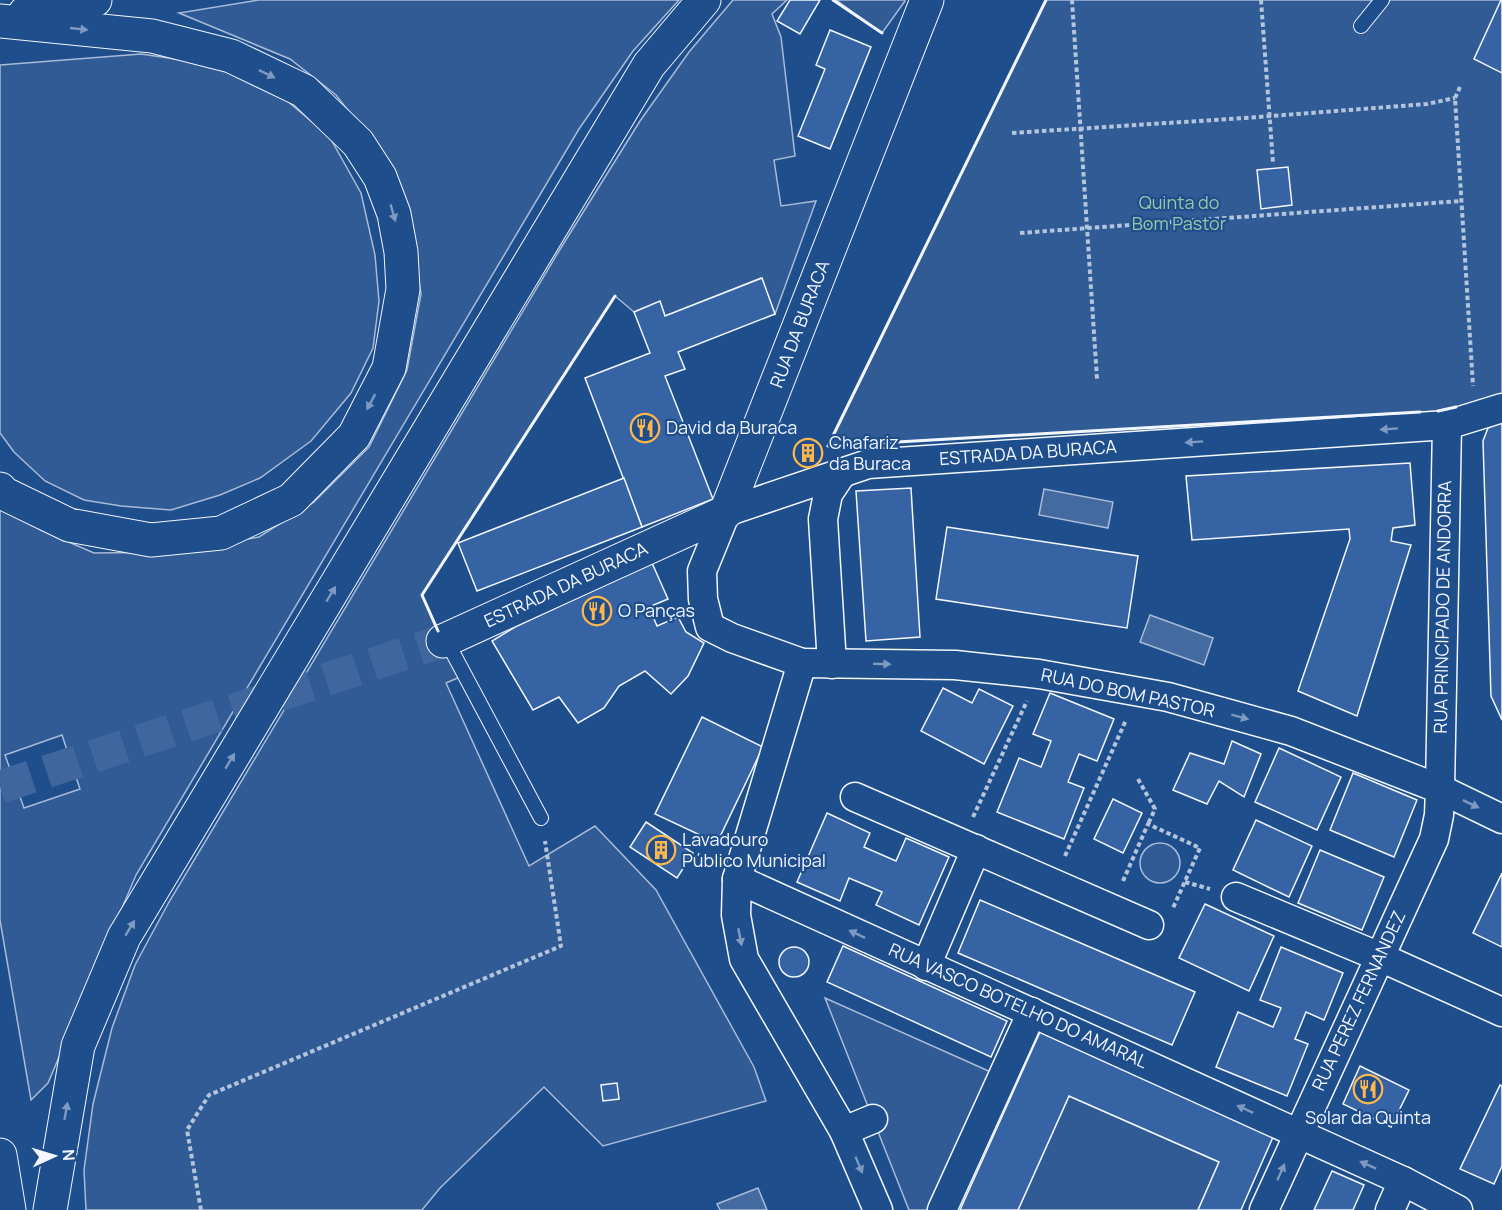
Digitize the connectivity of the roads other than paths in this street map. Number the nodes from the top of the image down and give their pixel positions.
1 (95, 0) edge
2 (704, 0) edge
3 (927, 0) edge
4 (1382, 0) edge
5 (0, 19) edge
6 (1361, 26) dead end
7 (1502, 408) edge
8 (1447, 424) junction
9 (842, 473) junction
10 (0, 489) edge
11 (726, 512) junction
12 (445, 640) joint
13 (802, 663) junction
14 (832, 664) junction
15 (1440, 789) junction
16 (855, 797) dead end
17 (541, 818) road end
18 (1502, 819) edge
19 (969, 846) junction
20 (737, 879) junction
21 (1236, 897) dead end
22 (1149, 925) road end
23 (1380, 957) junction
24 (926, 966) junction
25 (1032, 1012) junction
26 (1502, 1012) edge
27 (873, 1119) dead end
28 (844, 1131) junction
29 (1299, 1134) junction
30 (0, 1155) edge
31 (1403, 1181) junction
32 (9, 1210) edge
33 (50, 1210) edge
34 (878, 1210) edge
35 (942, 1210) edge
36 (1264, 1210) edge
37 (1390, 1210) edge
38 (1458, 1210) edge

1 - 5 main road
33 -> 2 main road
3 - 11 main road, RUA DA BURACA
4 - 6 lane
5 -> 10 main road
7 - 8 street, ESTRADA DA BURACA
8 -> 9 street, ESTRADA DA BURACA
8 - 15 street, RUA PRINCIPADO DE ANDORRA
9 - 11 street, ESTRADA DA BURACA
9 - 14 street
11 - 12 main road, ESTRADA DA BURACA
11 - 13 street, RUA DA BURACA
12 - 17 lane
13 - 14 street, RUA DO BOM PASTOR
13 - 20 street
14 -> 15 street, RUA DO BOM PASTOR
15 -> 18 street, RUA DO BOM PASTOR
15 - 23 street, RUA PEREZ FERNANDEZ
16 - 19 street
19 - 22 street
19 - 24 street
24 -> 20 street, RUA VASCO BOTELHO DO AMARAL
20 -> 28 street
21 - 23 street
23 - 26 street
23 - 29 street, RUA PEREZ FERNANDEZ
24 - 25 street, RUA VASCO BOTELHO DO AMARAL
29 -> 25 street, RUA VASCO BOTELHO DO AMARAL
25 - 35 street
27 - 28 street
28 -> 34 street
31 -> 29 street, RUA VASCO BOTELHO DO AMARAL
36 -> 29 street, RUA PEREZ FERNANDEZ
30 - 32 main road
31 - 37 street
31 - 38 street, RUA VASCO BOTELHO DO AMARAL

